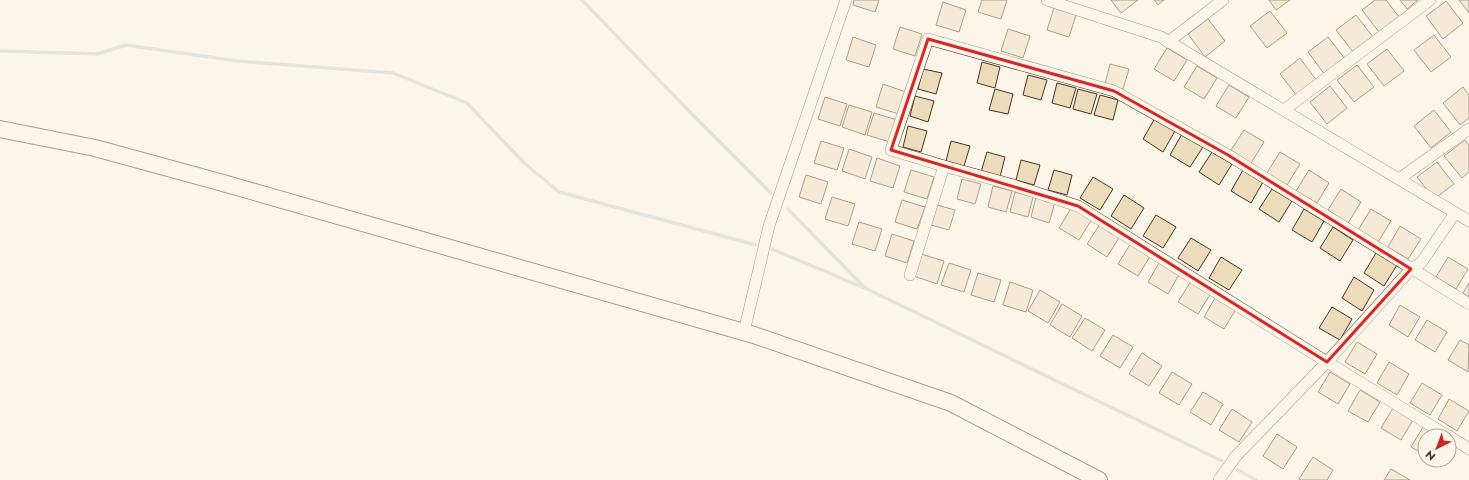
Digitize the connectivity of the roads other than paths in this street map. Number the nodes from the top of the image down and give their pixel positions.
1 (846, 0) edge
2 (1047, 0) edge
3 (1223, 0) edge
4 (1430, 0) edge
5 (1168, 42) junction
6 (1284, 110) junction
7 (0, 129) edge
8 (1469, 129) edge
9 (944, 166) junction
10 (1399, 180) junction
11 (1455, 213) junction
12 (1469, 221) edge
13 (1411, 269) junction
14 (910, 275) dead end
15 (1469, 304) edge
16 (744, 332) junction
17 (1327, 362) junction
18 (1436, 428) edge
19 (1457, 441) edge
20 (1469, 449) edge
21 (1099, 480) edge
22 (1219, 480) edge

1 - 16 street
2 - 5 street
3 - 5 street
4 - 6 street
5 - 6 street
6 - 10 street
7 - 16 main road
8 - 10 street
9 - 13 street
9 - 14 street
9 - 17 street
10 - 11 street
11 - 12 street
11 - 13 street
13 - 15 street
13 - 17 street
16 - 21 main road
17 - 18 street
17 - 22 street
19 - 20 street

